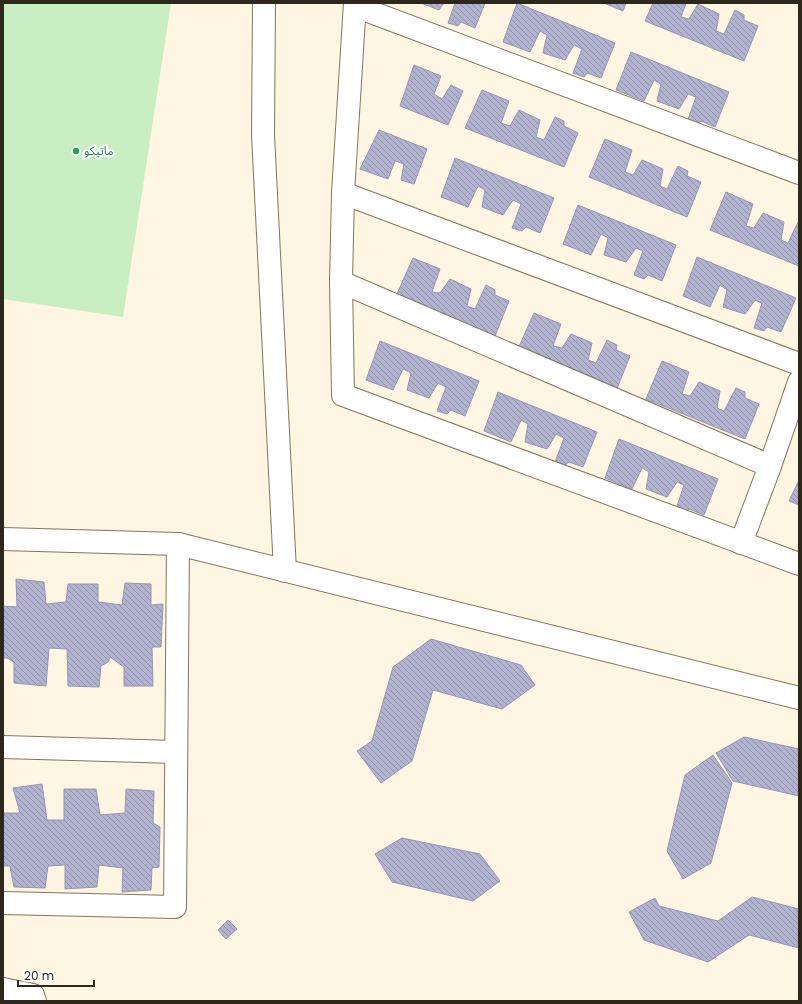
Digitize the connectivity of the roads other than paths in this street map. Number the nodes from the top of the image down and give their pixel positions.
1 (264, 3) edge
2 (355, 5) edge
3 (799, 173) edge
4 (344, 193) junction
5 (341, 282) junction
6 (799, 364) edge
7 (799, 382) edge
8 (770, 466) junction
9 (3, 538) edge
10 (741, 543) junction
11 (178, 544) junction
12 (799, 564) edge
13 (286, 571) junction
14 (799, 698) edge
15 (3, 747) edge
16 (176, 752) junction
17 (3, 903) edge
18 (3, 989) edge
19 (35, 1001) edge

1 - 13 street
2 - 3 street
2 - 4 street
4 - 5 street
4 - 6 street
5 - 8 street
5 - 10 street
7 - 8 street
8 - 10 street
9 - 11 street
10 - 12 street
11 - 13 street
11 - 16 street
13 - 14 street
15 - 16 street
16 - 17 street
18 - 19 street

